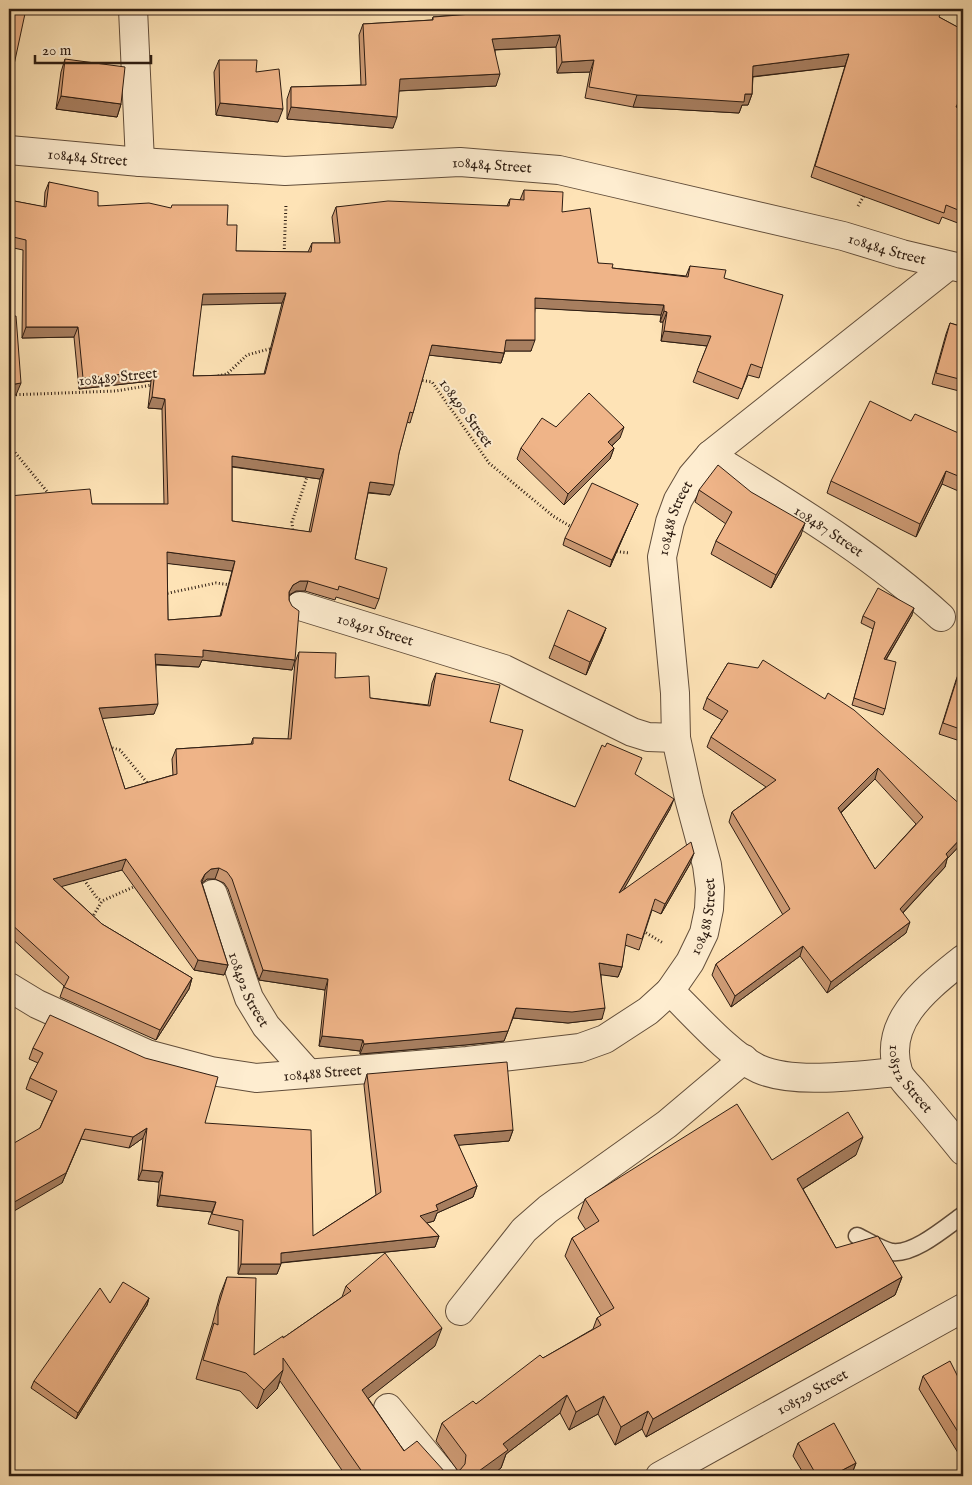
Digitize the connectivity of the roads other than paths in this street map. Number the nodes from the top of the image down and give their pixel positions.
1 (133, 9) edge
2 (9, 150) edge
3 (140, 162) junction
4 (955, 267) edge
5 (710, 455) junction
6 (300, 606) dead end
7 (941, 617) dead end
8 (676, 738) junction
9 (213, 894) dead end
10 (963, 959) edge
11 (9, 988) edge
12 (670, 991) junction
13 (744, 1059) junction
14 (898, 1072) junction
15 (308, 1073) junction
16 (963, 1151) edge
17 (963, 1215) edge
18 (857, 1236) dead end
19 (963, 1308) edge
20 (460, 1310) dead end
21 (388, 1408) dead end
22 (444, 1476) edge
23 (660, 1476) edge

1 - 3 street
2 - 3 street, 108484 Street
3 - 4 street, 108484 Street
4 - 5 street, 108488 Street
5 - 7 street, 108487 Street
5 - 8 street, 108488 Street
6 - 8 street, 108491 Street
8 - 12 street, 108488 Street
9 - 15 street, 108492 Street
10 - 14 street, 108512 Street
11 - 15 street, 108488 Street
12 - 13 street
12 - 15 street, 108488 Street
13 - 14 street
13 - 20 street
14 - 16 street, 108512 Street
17 - 18 lane
19 - 23 street, 108529 Street
21 - 22 street

